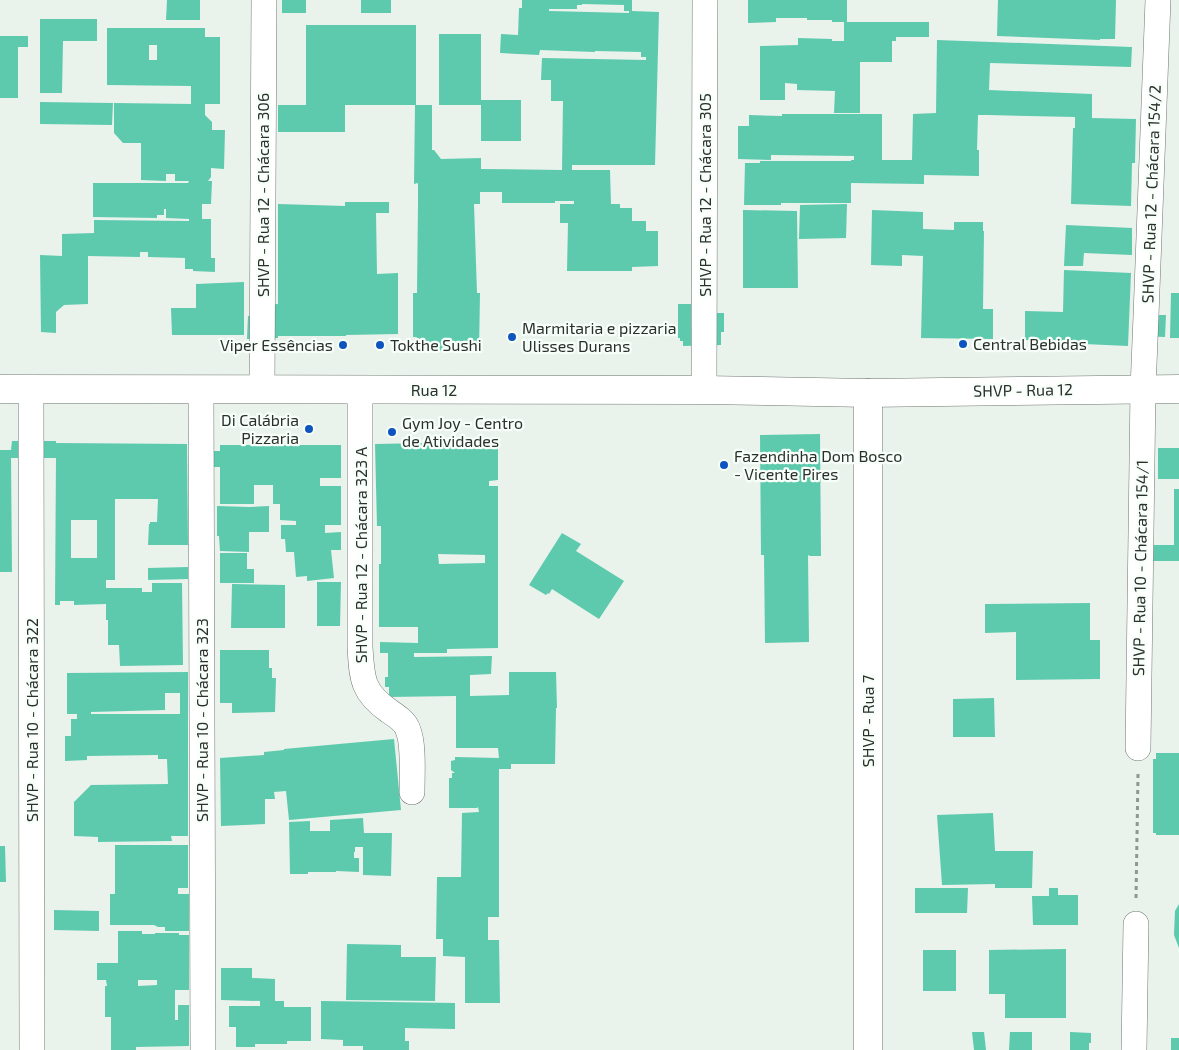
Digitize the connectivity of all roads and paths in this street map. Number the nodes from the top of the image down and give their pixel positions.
1 (264, 0) edge
2 (705, 0) edge
3 (1158, 0) edge
4 (1143, 388) junction
5 (0, 389) edge
6 (201, 389) junction
7 (1179, 389) edge
8 (31, 390) junction
9 (262, 390) junction
10 (360, 390) junction
11 (704, 390) junction
12 (868, 393) junction
13 (1138, 748) joint
14 (412, 792) dead end
15 (1136, 924) joint
16 (32, 1050) edge
17 (204, 1050) edge
18 (868, 1050) edge
19 (1134, 1050) edge

1 - 9 street, SHVP - Rua 12 - Chácara 306
2 - 11 street, SHVP - Rua 12 - Chácara 305
3 - 4 street, SHVP - Rua 12 - Chácara 154/2
4 - 7 street, SHVP - Rua 12
4 - 12 street, SHVP - Rua 12
4 - 13 street, SHVP - Rua 10 - Chácara 154/1
5 - 8 street, Rua 12
6 - 8 street, Rua 12
6 - 9 street, Rua 12
6 - 17 street, SHVP - Rua 10 - Chácara 323
8 - 16 street, SHVP - Rua 10 - Chácara 322
9 - 10 street, Rua 12
10 - 11 street, Rua 12
10 - 14 street, SHVP - Rua 12 - Chácara 323 A
11 - 12 street, Rua 12
12 - 18 street, SHVP - Rua 7
13 - 15 path
15 - 19 street

